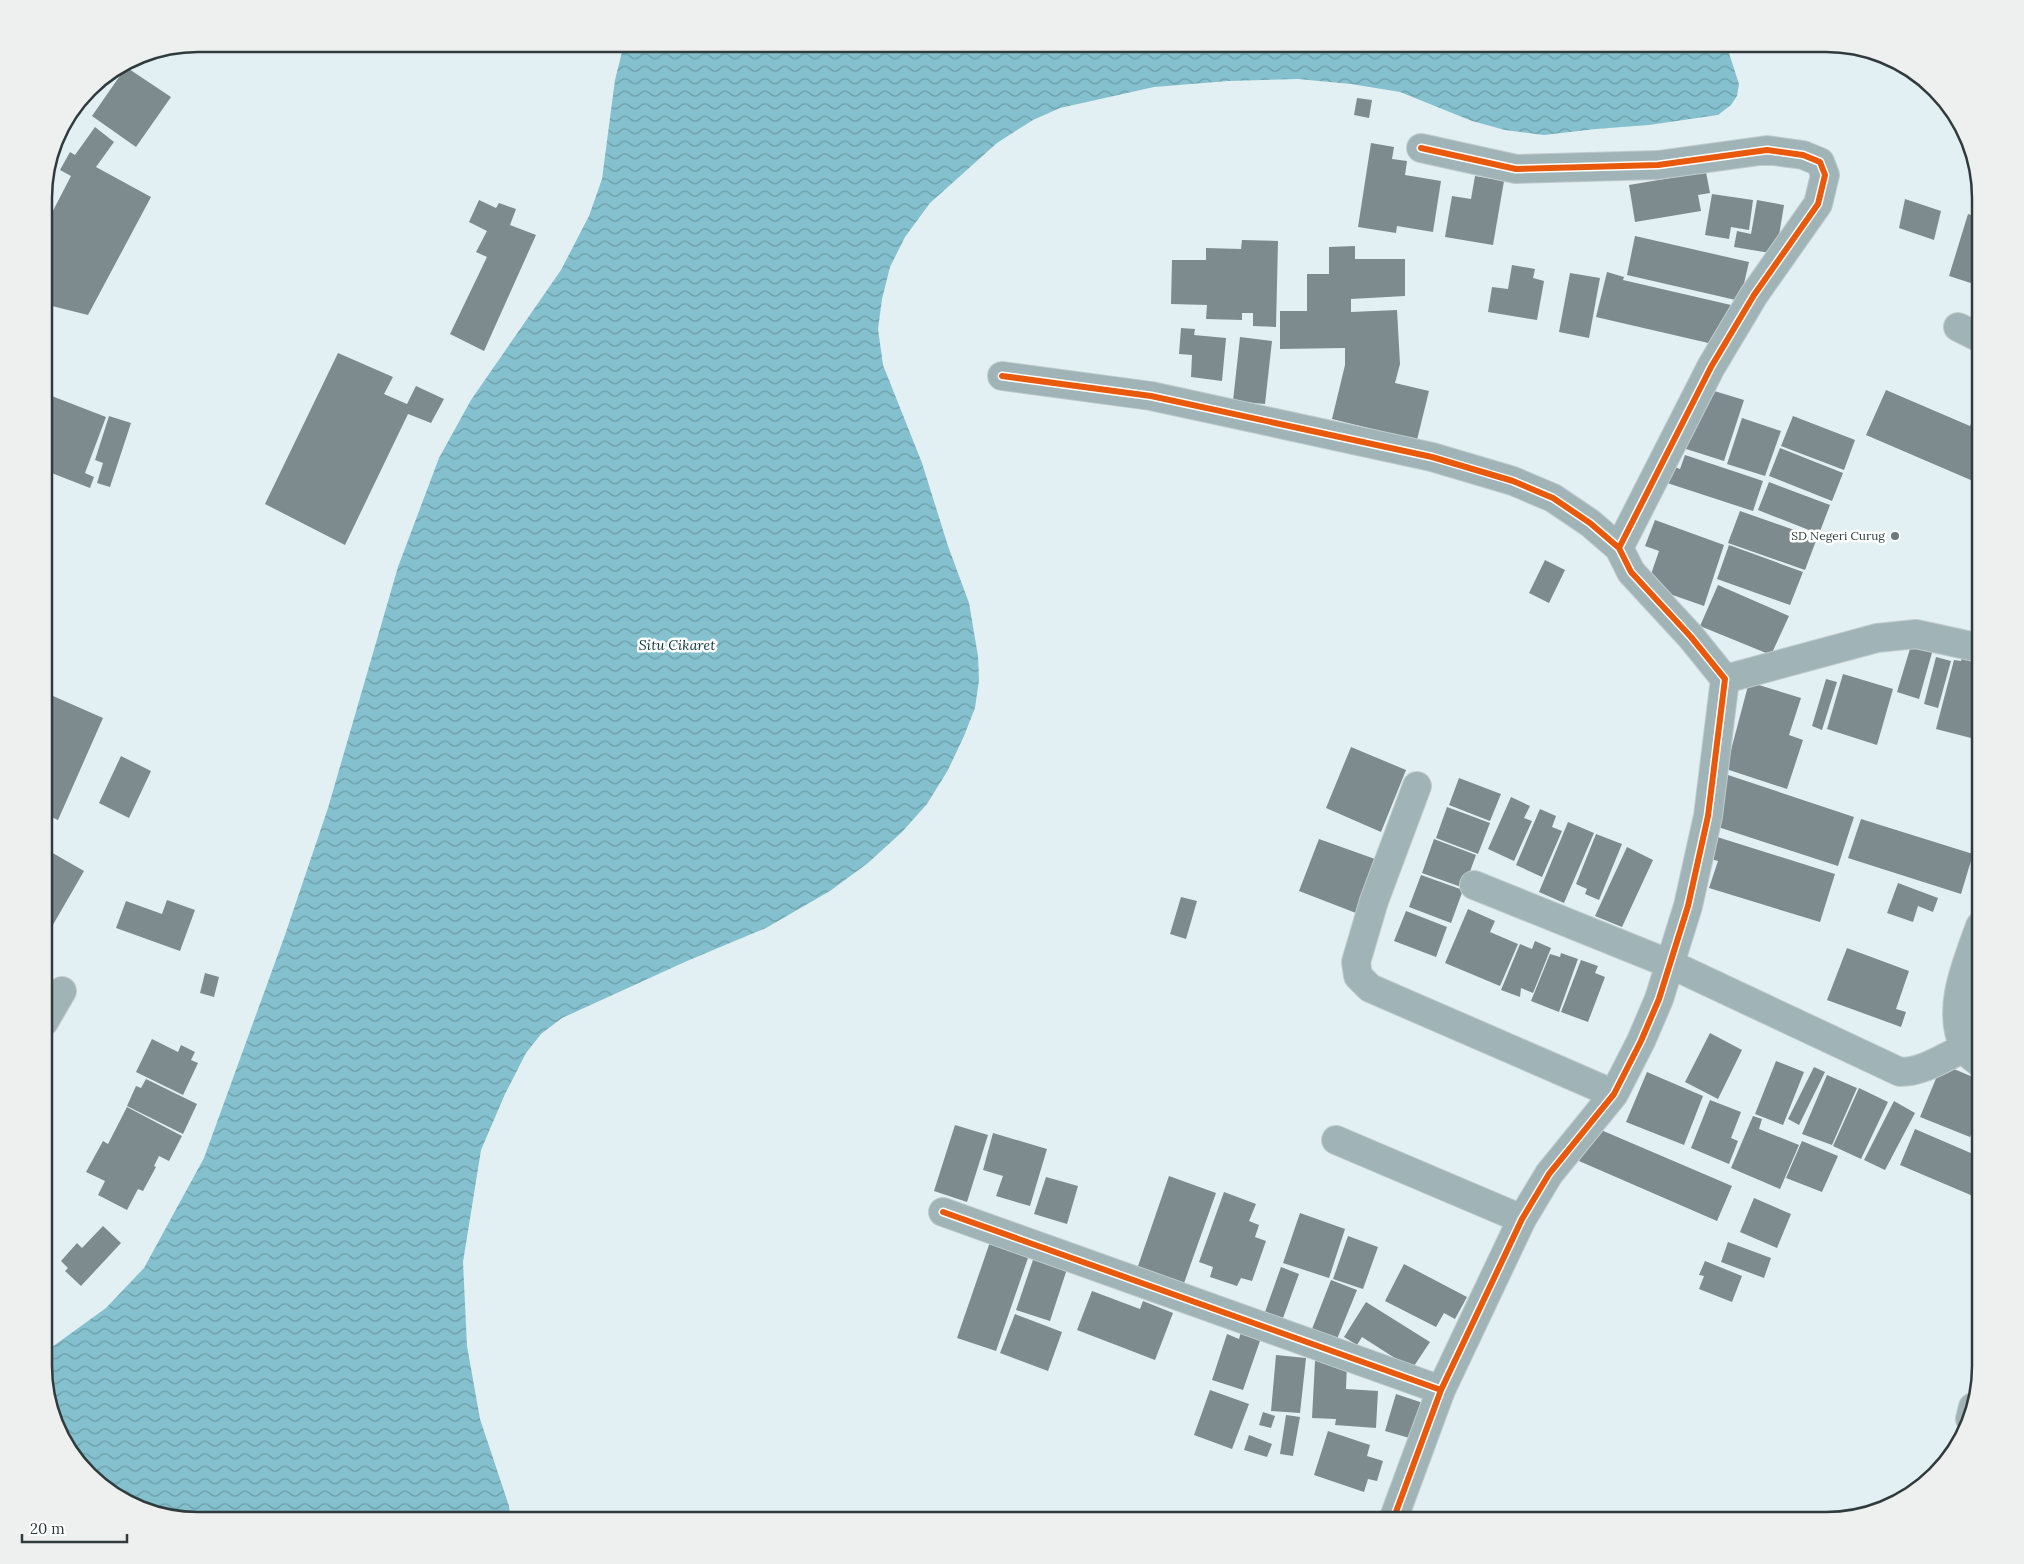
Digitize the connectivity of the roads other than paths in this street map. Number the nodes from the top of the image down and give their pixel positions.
1 (1421, 148) dead end
2 (1002, 376) dead end
3 (1619, 548) junction
4 (1972, 646) edge
5 (1726, 679) junction
6 (1417, 786) dead end
7 (1474, 885) dead end
8 (1972, 949) edge
9 (1670, 964) junction
10 (62, 991) dead end
11 (53, 1006) edge
12 (1972, 1056) edge
13 (1614, 1094) junction
14 (1336, 1140) dead end
15 (943, 1212) dead end
16 (1522, 1220) junction
17 (1441, 1390) junction
18 (1396, 1512) edge

1 - 3 street
2 - 3 street
3 - 5 street
4 - 5 street
5 - 9 street
6 - 13 street
7 - 9 street
8 - 12 street
9 - 12 street
9 - 13 street
10 - 11 street
13 - 16 street
14 - 16 street
15 - 17 street
16 - 17 street
17 - 18 street

